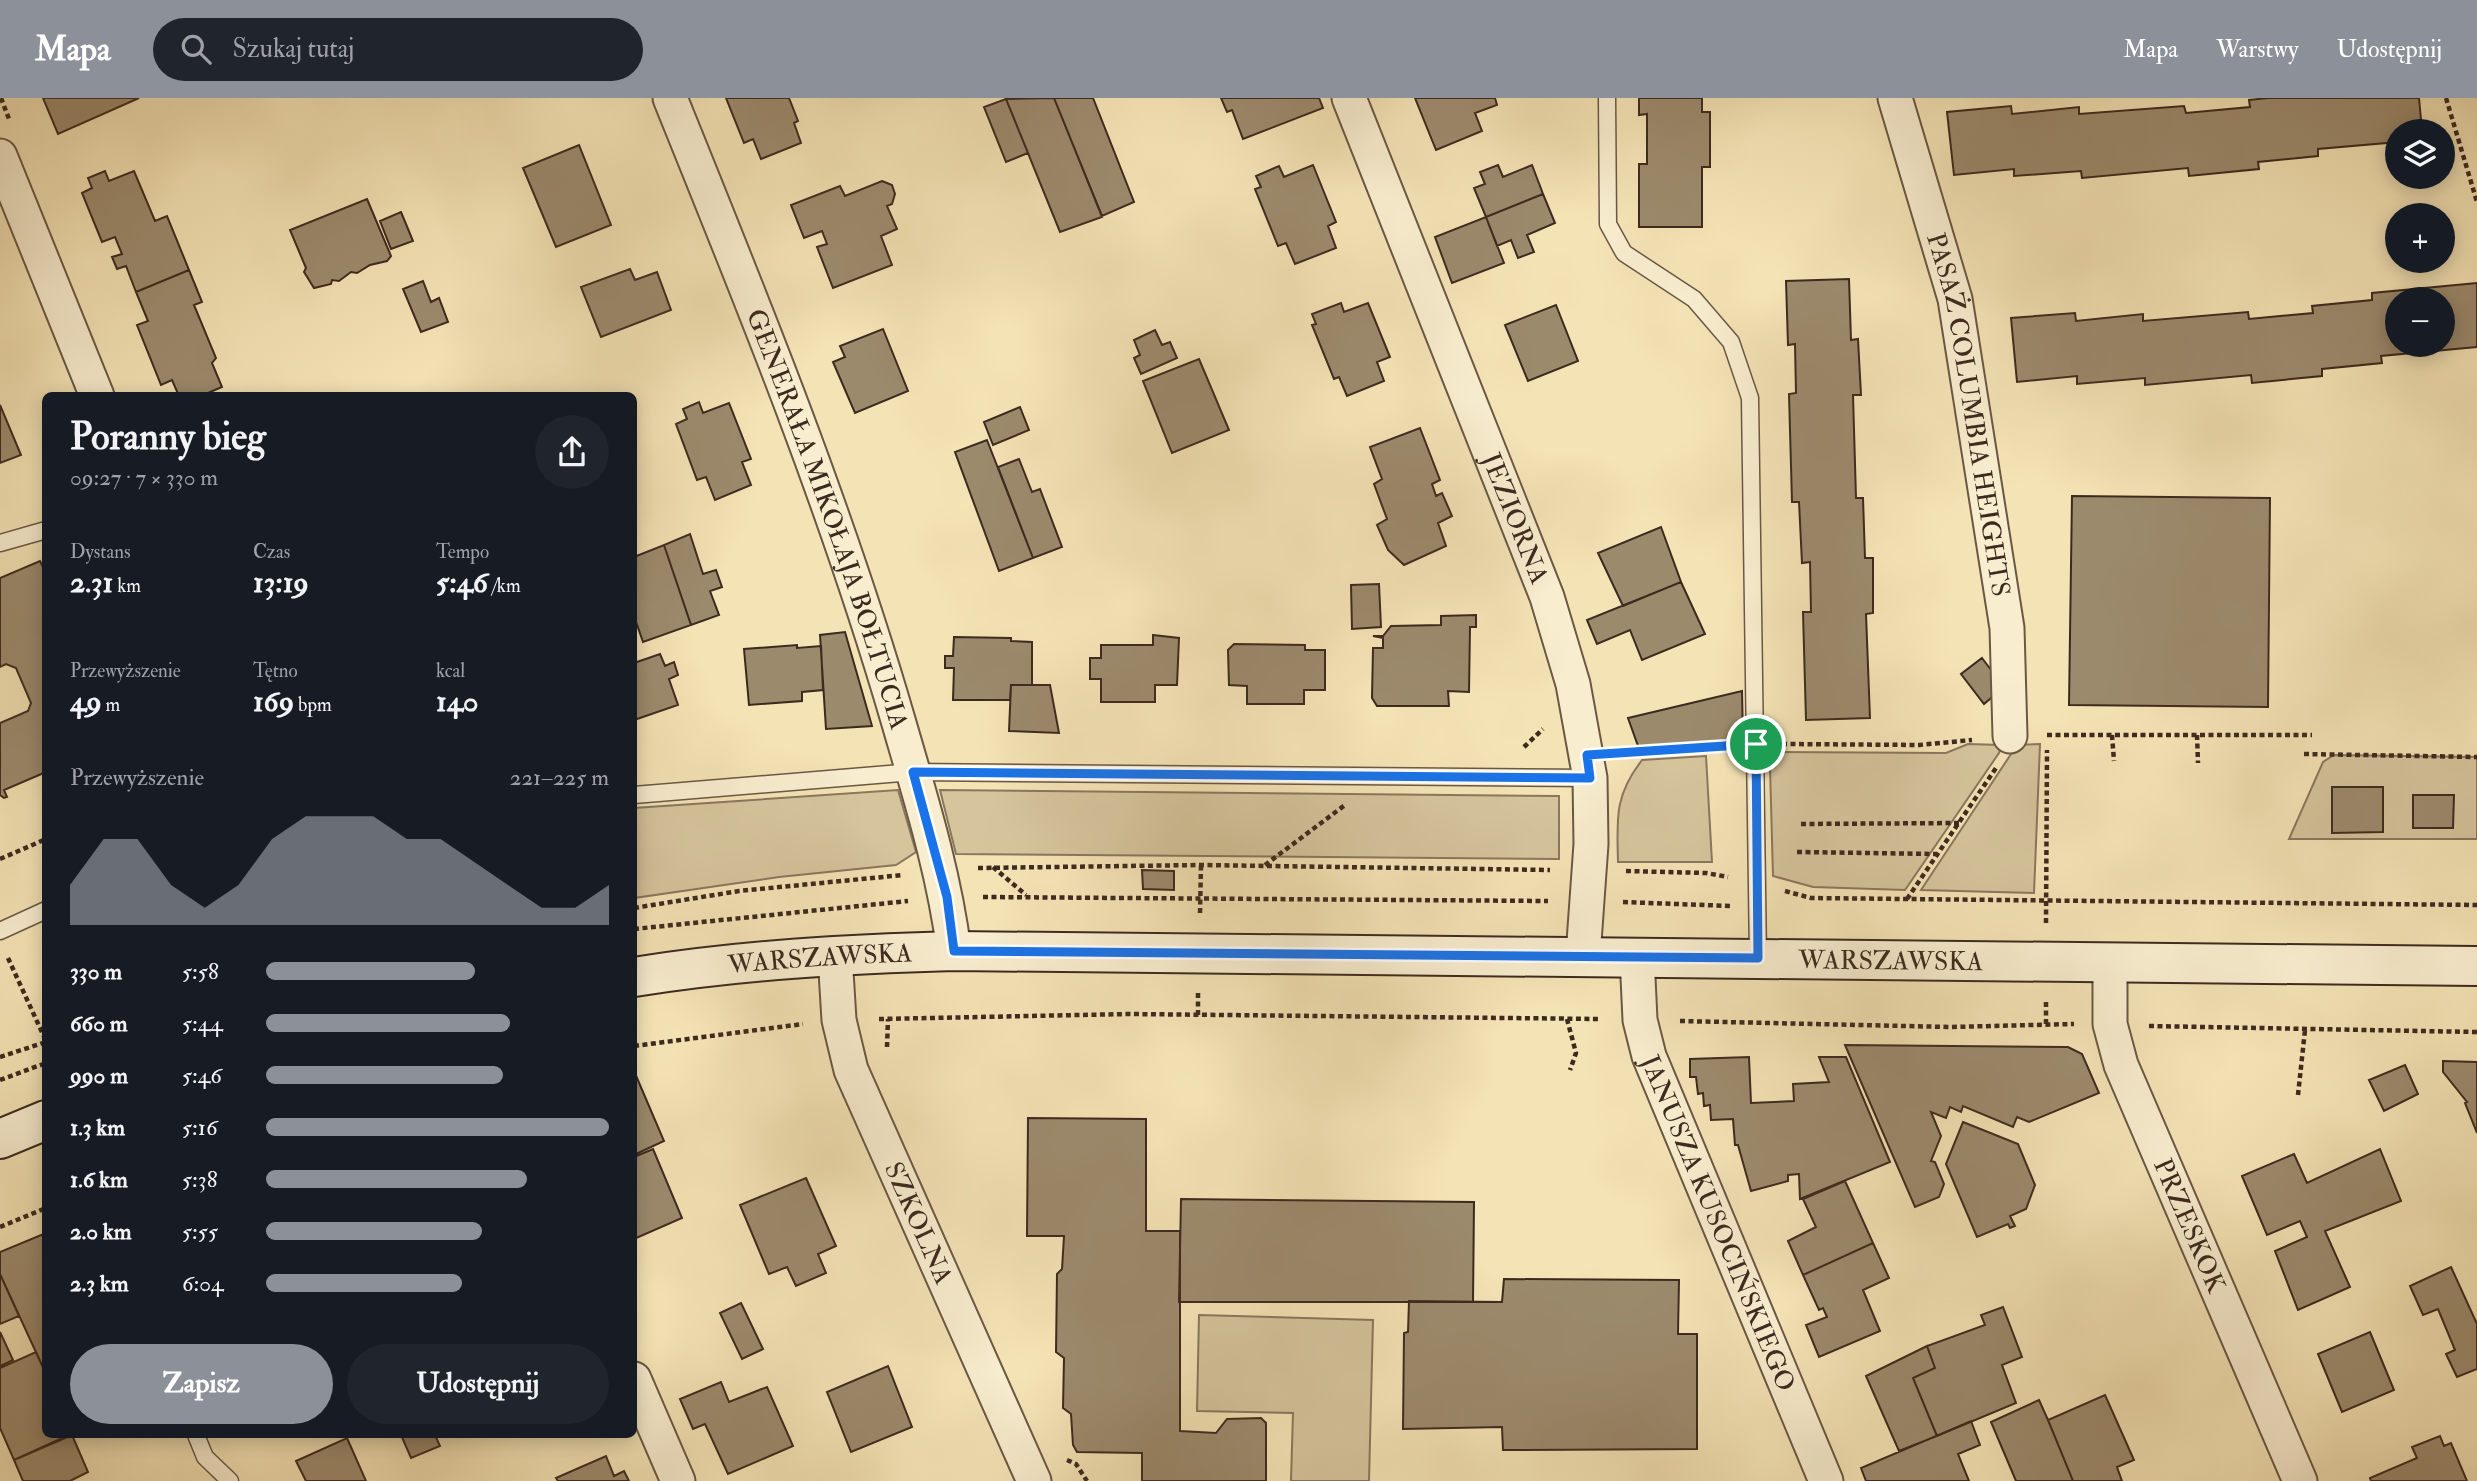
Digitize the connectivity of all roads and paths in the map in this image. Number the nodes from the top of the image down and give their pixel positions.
1 (670, 98) edge
2 (1349, 98) edge
3 (1607, 98) edge
4 (1895, 98) edge
5 (2446, 98) edge
6 (0, 156) edge
7 (2477, 202) edge
8 (95, 392) edge
9 (42, 531) edge
10 (0, 543) edge
11 (2047, 735) junction
12 (2112, 735) junction
13 (2197, 735) junction
14 (2312, 735) dead end
15 (2010, 736) junction
16 (1756, 744) junction
17 (2304, 754) dead end
18 (2477, 757) edge
19 (2114, 761) dead end
20 (2198, 763) dead end
21 (1588, 767) junction
22 (913, 772) junction
23 (1384, 777) junction
24 (637, 794) edge
25 (1960, 822) junction
26 (1801, 824) dead end
27 (42, 841) edge
28 (1797, 852) dead end
29 (1938, 854) junction
30 (0, 859) edge
31 (1201, 865) dead end
32 (1265, 866) dead end
33 (993, 867) dead end
34 (1027, 896) dead end
35 (1907, 899) dead end
36 (42, 912) edge
37 (1200, 919) dead end
38 (2046, 924) dead end
39 (0, 931) edge
40 (954, 951) junction
41 (5, 953) dead end
42 (835, 955) junction
43 (1583, 956) junction
44 (1637, 956) junction
45 (1758, 958) junction
46 (2110, 961) junction
47 (2477, 966) edge
48 (637, 977) edge
49 (1199, 985) dead end
50 (1198, 1015) dead end
51 (1567, 1019) dead end
52 (812, 1023) dead end
53 (2305, 1030) dead end
54 (42, 1033) edge
55 (42, 1043) edge
56 (637, 1046) edge
57 (0, 1057) edge
58 (42, 1064) edge
59 (1570, 1070) dead end
60 (0, 1080) edge
61 (2298, 1095) dead end
62 (42, 1122) edge
63 (0, 1139) edge
64 (42, 1210) edge
65 (0, 1227) edge
66 (637, 1386) edge
67 (197, 1438) edge
68 (230, 1481) edge
69 (678, 1481) edge
70 (1034, 1481) edge
71 (1826, 1481) edge
72 (2300, 1481) edge

1 - 22 street, GENERAŁA MIKOŁAJA BOŁTUCIA
2 - 21 street, JEZIORNA
3 - 16 lane
4 - 15 street, PASAŻ COLUMBIA HEIGHTS
5 - 7 path
6 - 8 street
9 - 10 lane
11 - 12 path
11 - 15 path
11 - 38 path
12 - 13 path
12 - 19 path
13 - 14 path
13 - 20 path
15 - 16 path
15 - 25 path
16 - 21 path
16 - 45 lane
17 - 18 path
21 - 23 lane
21 - 43 street, JEZIORNA
22 - 23 lane
22 - 24 lane
22 - 40 street, GENERAŁA MIKOŁAJA BOŁTUCIA
23 - 32 path
25 - 26 path
25 - 29 path
27 - 30 path
28 - 29 path
29 - 35 path
31 - 37 path
33 - 34 path
36 - 39 lane
40 - 42 street, WARSZAWSKA
40 - 43 street, WARSZAWSKA
41 - 54 path
42 - 48 street, WARSZAWSKA
42 - 70 street, SZKOLNA
43 - 44 street, WARSZAWSKA
44 - 45 street, WARSZAWSKA
44 - 71 street, JANUSZA KUSOCIŃSKIEGO
45 - 46 street, WARSZAWSKA
46 - 47 street, WARSZAWSKA
46 - 72 street, PRZESKOK
49 - 50 path
51 - 59 path
52 - 56 path
53 - 61 path
55 - 57 path
58 - 60 path
62 - 63 street
64 - 65 path
66 - 69 street
67 - 68 lane

